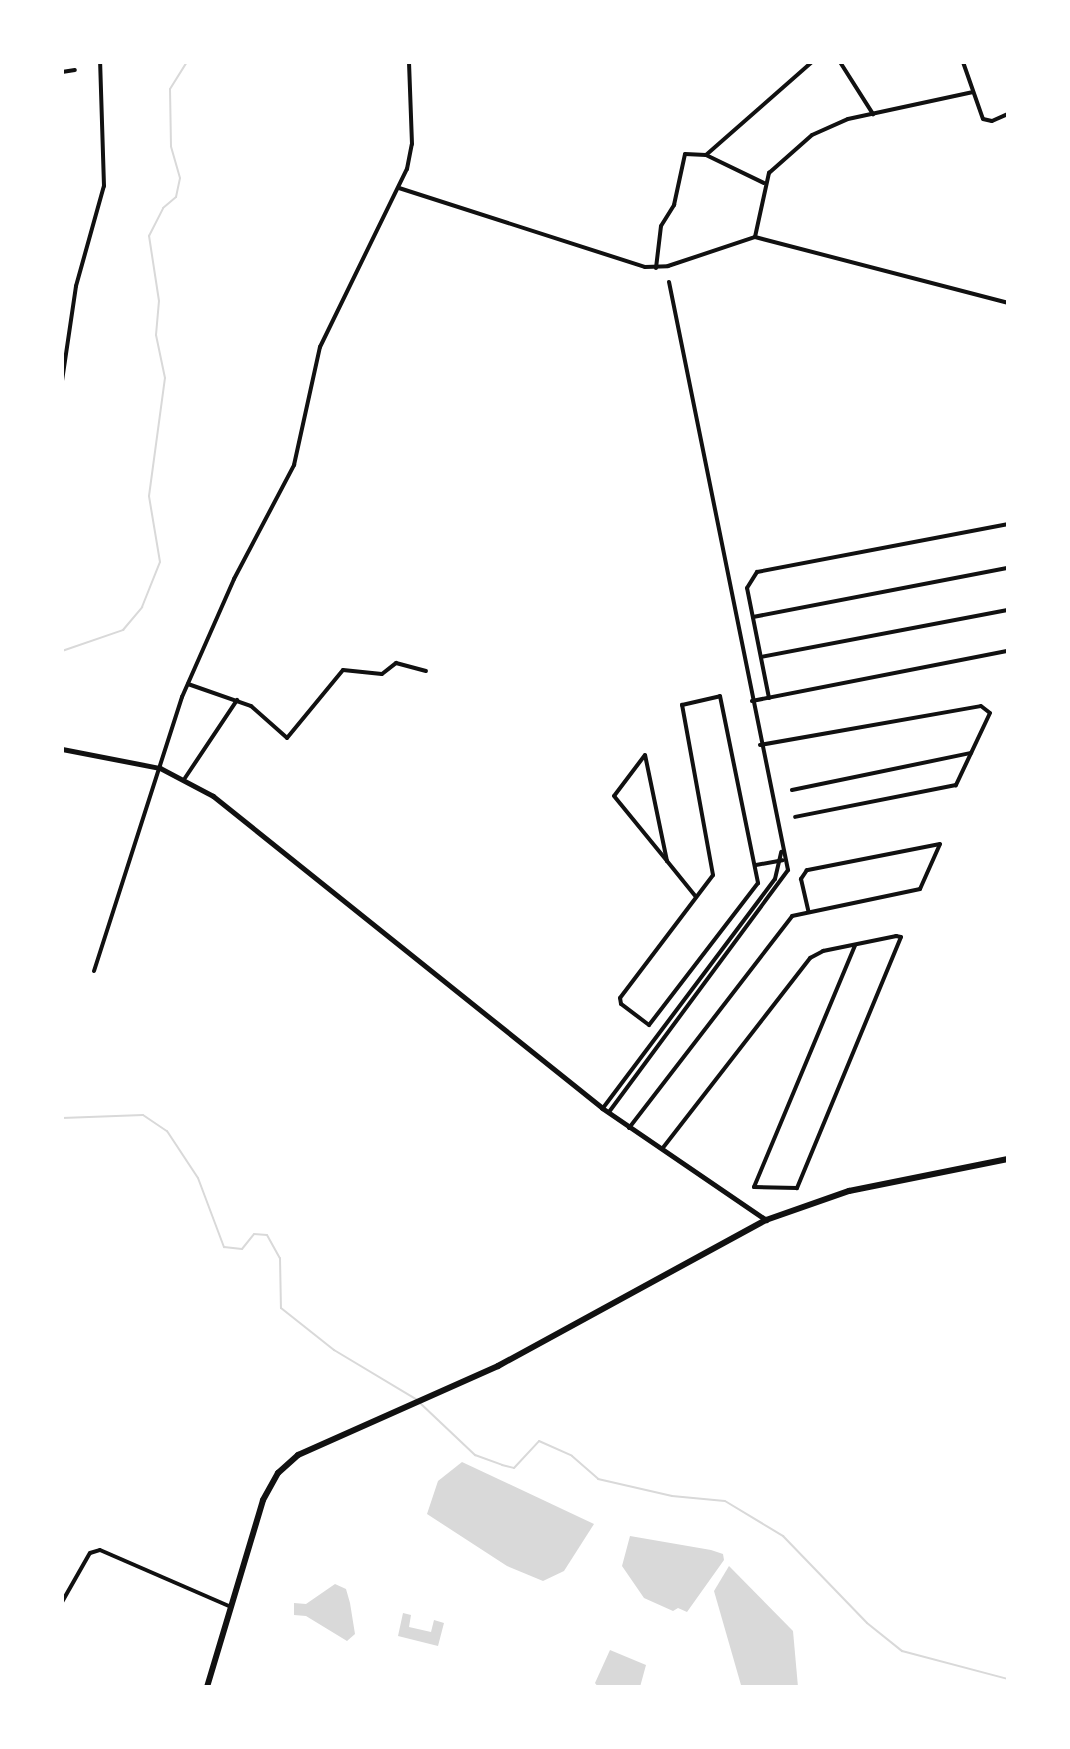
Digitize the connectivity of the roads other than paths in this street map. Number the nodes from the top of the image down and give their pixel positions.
1 (100, 62) edge
2 (409, 62) edge
3 (812, 62) edge
4 (840, 62) edge
5 (963, 62) edge
6 (75, 70) dead end
7 (62, 72) edge
8 (973, 92) junction
9 (874, 114) junction
10 (1008, 114) edge
11 (706, 155) junction
12 (764, 183) junction
13 (399, 188) junction
14 (755, 237) junction
15 (656, 268) junction
16 (669, 282) dead end
17 (1008, 303) edge
18 (62, 381) edge
19 (1008, 524) edge
20 (1008, 568) edge
21 (1008, 610) edge
22 (753, 617) junction
23 (1008, 651) edge
24 (761, 657) junction
25 (426, 671) dead end
26 (188, 684) junction
27 (769, 698) junction
28 (237, 700) junction
29 (752, 701) junction
30 (760, 745) junction
31 (62, 749) edge
32 (971, 753) junction
33 (160, 768) junction
34 (185, 778) junction
35 (792, 790) dead end
36 (795, 817) dead end
37 (783, 860) junction
38 (667, 861) junction
39 (755, 865) junction
40 (696, 897) junction
41 (808, 910) junction
42 (855, 945) junction
43 (94, 971) dead end
44 (602, 1108) junction
45 (608, 1113) junction
46 (629, 1128) junction
47 (662, 1151) junction
48 (1008, 1159) edge
49 (766, 1220) junction
50 (62, 1602) edge
51 (231, 1607) junction
52 (207, 1687) edge

1 - 18 street
2 - 13 street
3 - 11 street
4 - 9 street
5 - 8 street
6 - 7 street
8 - 9 street
8 - 10 street
9 - 12 street
11 - 12 street
11 - 15 street
12 - 14 street
13 - 15 street
13 - 26 street
14 - 15 street
14 - 17 street
16 - 29 street
19 - 22 street
20 - 22 street
21 - 24 street
22 - 24 street
23 - 27 street
24 - 27 street
25 - 28 street
26 - 28 street
26 - 33 street
27 - 29 street
28 - 34 street
29 - 30 street
30 - 32 street
30 - 37 street
31 - 33 street
32 - 35 street
32 - 36 street
33 - 34 street
33 - 43 street
34 - 44 street
37 - 39 street
37 - 44 street
37 - 45 street
38 - 38 street
38 - 40 street
39 - 40 street
39 - 40 street
41 - 41 street
41 - 46 street
42 - 42 street
42 - 47 street
44 - 45 street
45 - 46 street
46 - 47 street
47 - 49 street
48 - 49 main road
49 - 51 main road
50 - 51 street
51 - 52 main road

